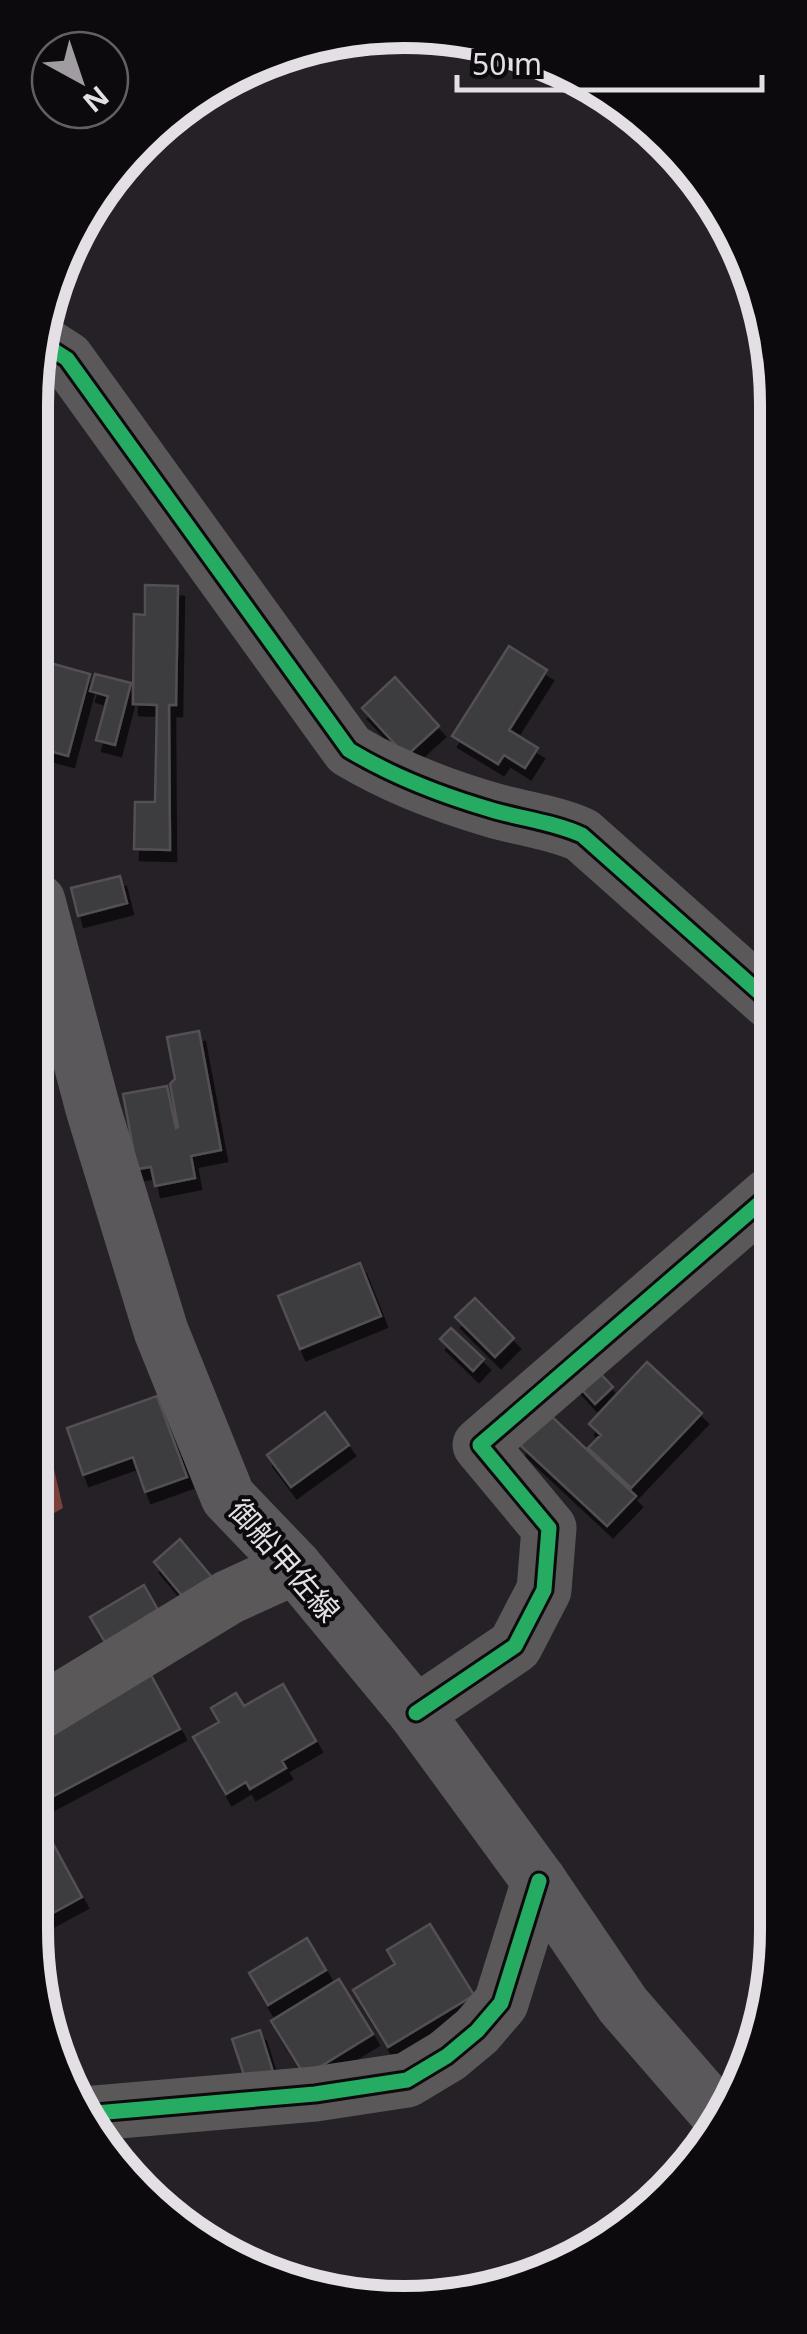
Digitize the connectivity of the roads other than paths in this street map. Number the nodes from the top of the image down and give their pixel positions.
1 (52, 349) edge
2 (48, 939) edge
3 (760, 993) edge
4 (760, 1203) edge
5 (295, 1567) junction
6 (48, 1706) edge
7 (416, 1713) junction
8 (539, 1881) junction
9 (712, 2109) edge
10 (98, 2113) edge

1 - 3 street
2 - 5 main road, 御船甲佐線
4 - 7 street
5 - 6 street
5 - 7 main road, 御船甲佐線
7 - 8 main road, 御船甲佐線
8 - 9 main road, 御船甲佐線
8 - 10 street

